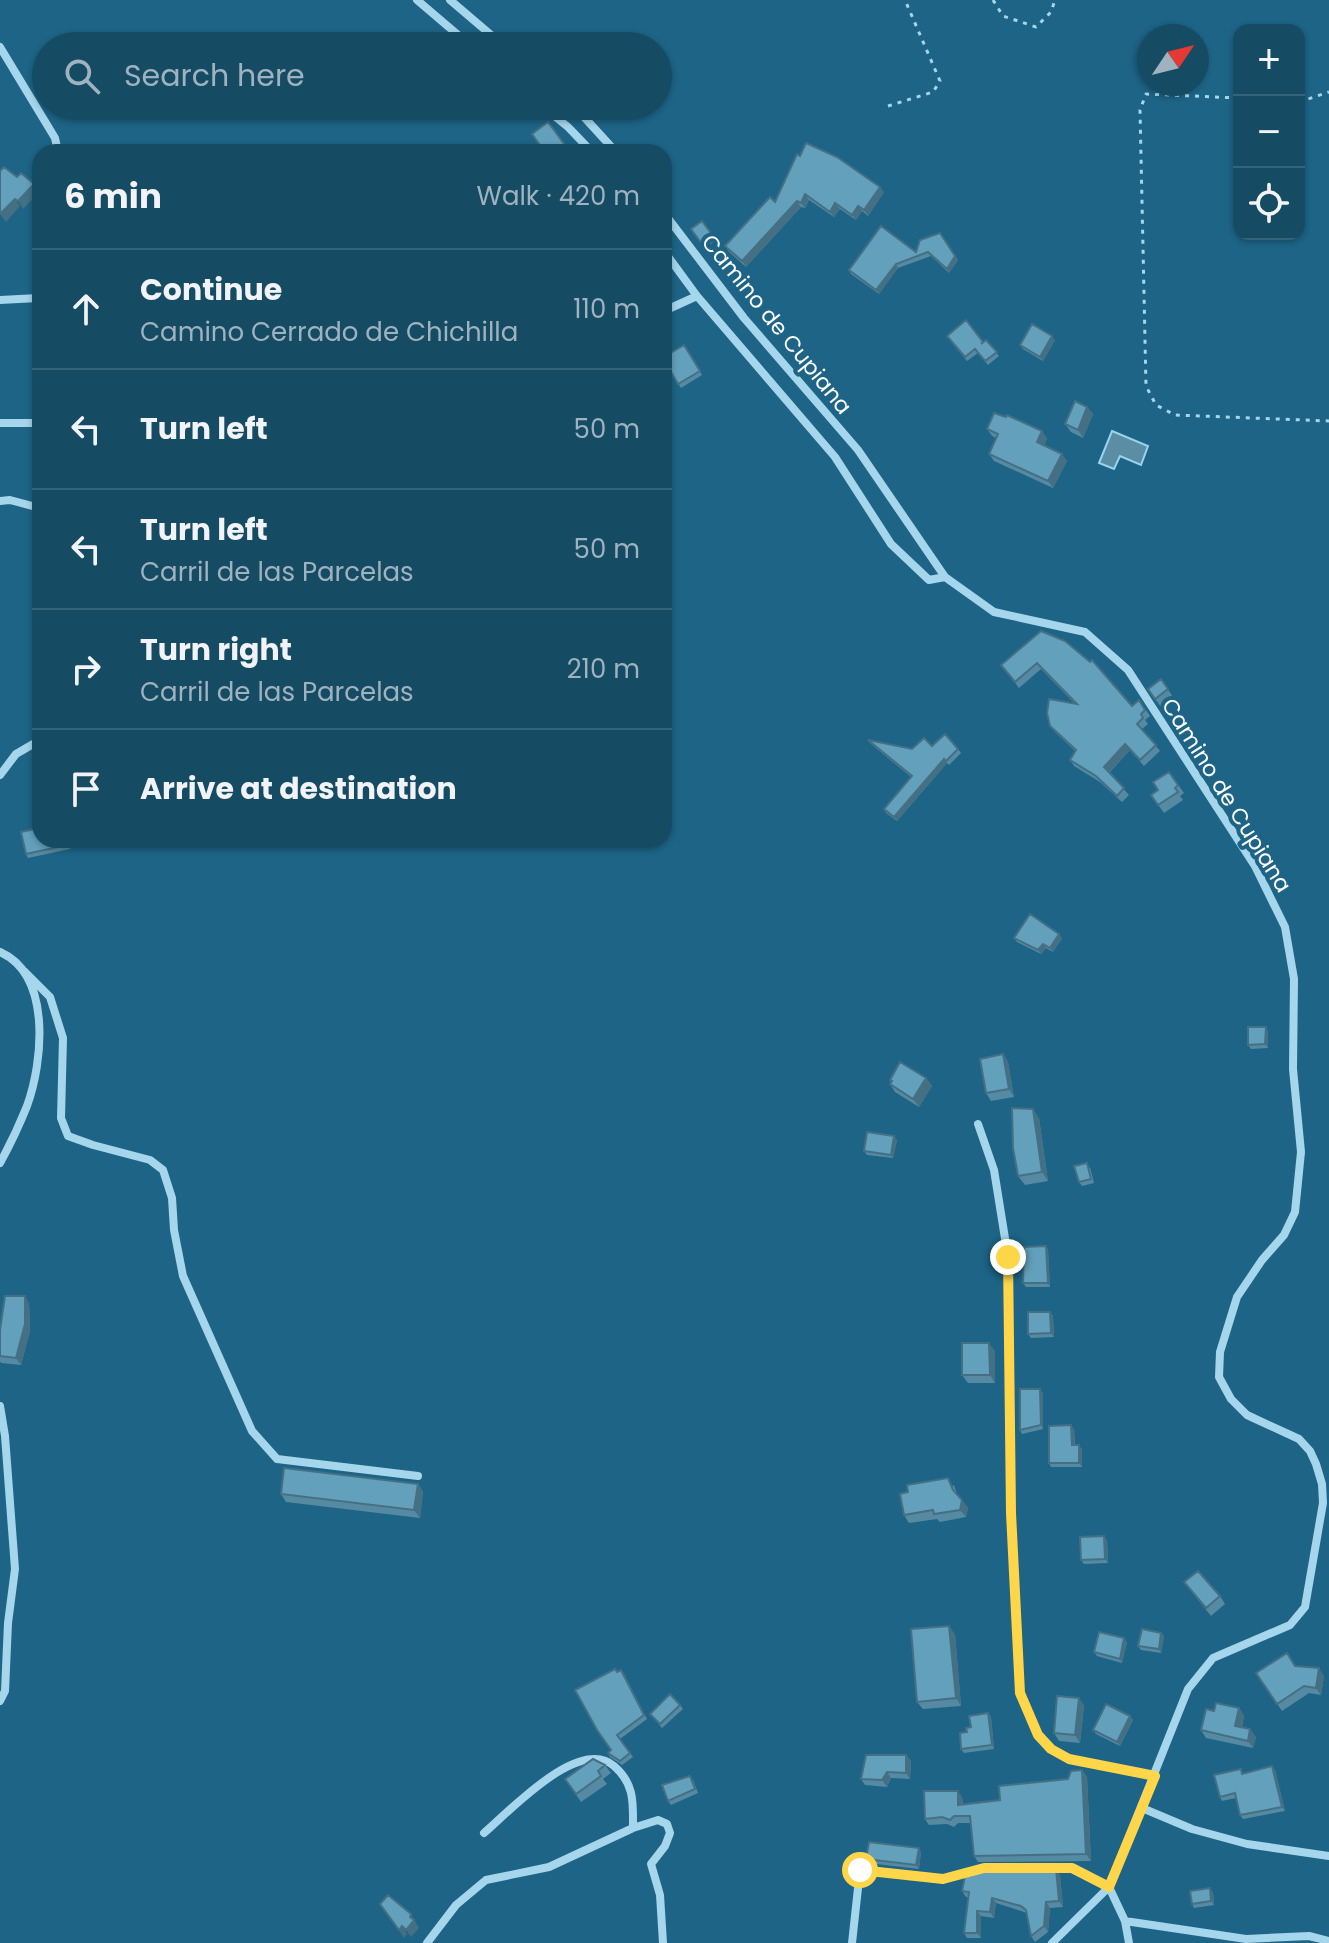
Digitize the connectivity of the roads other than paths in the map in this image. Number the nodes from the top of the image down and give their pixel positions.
1 (417, 0) edge
2 (450, 0) edge
3 (455, 32) edge
4 (488, 32) edge
5 (0, 47) edge
6 (32, 100) edge
7 (44, 120) edge
8 (559, 120) edge
9 (587, 120) edge
10 (56, 144) edge
11 (584, 144) edge
12 (609, 144) edge
13 (672, 224) edge
14 (672, 262) edge
15 (697, 296) junction
16 (32, 298) edge
17 (0, 300) edge
18 (672, 307) edge
19 (0, 423) edge
20 (32, 423) edge
21 (0, 501) edge
22 (32, 506) edge
23 (945, 577) junction
24 (32, 745) edge
25 (0, 775) edge
26 (0, 952) edge
27 (24, 971) junction
28 (978, 1124) dead end
29 (0, 1163) edge
30 (0, 1406) edge
31 (418, 1476) dead end
32 (0, 1701) edge
33 (1155, 1776) junction
34 (1142, 1808) junction
35 (633, 1828) junction
36 (484, 1833) dead end
37 (1329, 1856) edge
38 (1109, 1887) junction
39 (1125, 1921) junction
40 (1329, 1941) edge
41 (427, 1943) edge
42 (663, 1943) edge
43 (852, 1943) edge
44 (1052, 1943) edge
45 (1129, 1943) edge

1 - 3 street
2 - 4 street
5 - 6 street
7 - 10 street
8 - 11 street
9 - 12 street
13 - 23 street, Camino de Cupiana
14 - 15 street, Camino de Cupiana
15 - 18 street
15 - 23 street, Camino de Cupiana
16 - 17 street
19 - 20 street
21 - 22 street
23 - 33 street, Camino de Cupiana
24 - 25 street
26 - 27 street
27 - 29 street
27 - 31 street
28 - 33 street
30 - 32 street
33 - 34 street, Camino de Cupiana
34 - 37 street
34 - 38 street, Camino de Cupiana
35 - 36 street
35 - 41 street
35 - 42 street
38 - 39 street
38 - 43 street
38 - 44 street
39 - 40 street
39 - 45 street

